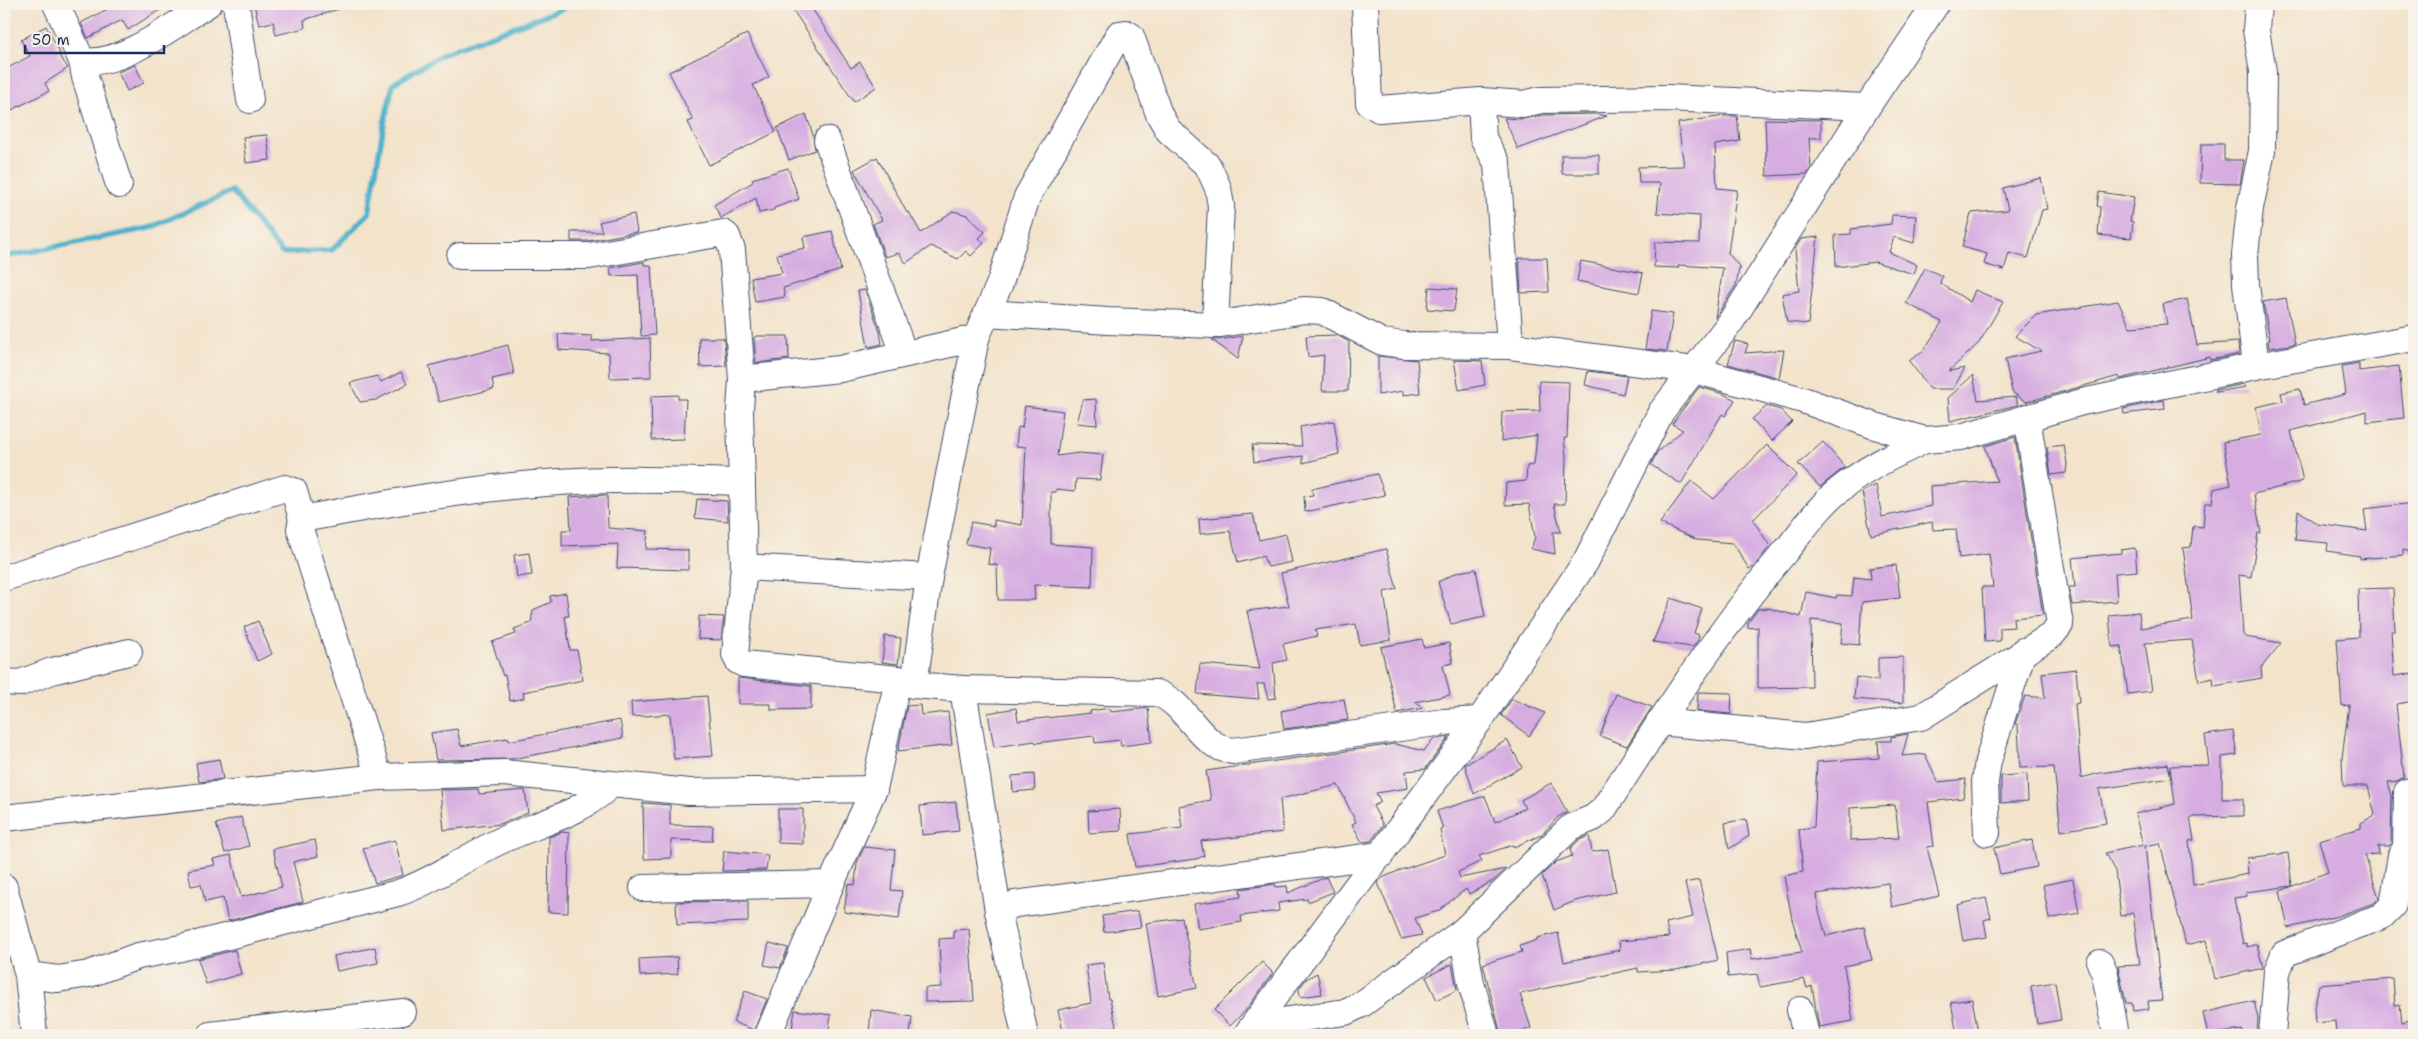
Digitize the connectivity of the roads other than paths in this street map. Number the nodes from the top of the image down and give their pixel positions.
1 (56, 4) edge
2 (208, 4) edge
3 (236, 4) edge
4 (1365, 4) edge
5 (1936, 4) edge
6 (2258, 4) edge
7 (82, 61) junction
8 (250, 100) dead end
9 (1481, 101) junction
10 (1867, 107) junction
11 (828, 140) dead end
12 (119, 185) dead end
13 (460, 256) dead end
14 (987, 313) junction
15 (1216, 325) junction
16 (976, 338) junction
17 (2414, 338) edge
18 (1510, 346) junction
19 (904, 354) junction
20 (2256, 366) junction
21 (1694, 370) junction
22 (742, 379) junction
23 (2027, 417) junction
24 (1925, 440) junction
25 (742, 482) junction
26 (302, 519) junction
27 (744, 566) junction
28 (929, 577) junction
29 (4, 578) edge
30 (2023, 651) junction
31 (129, 652) dead end
32 (4, 682) edge
33 (906, 682) junction
34 (963, 689) junction
35 (1480, 720) junction
36 (1659, 722) junction
37 (379, 777) junction
38 (611, 784) junction
39 (874, 790) junction
40 (2414, 790) edge
41 (4, 818) edge
42 (1987, 833) dead end
43 (1381, 855) junction
44 (830, 884) junction
45 (4, 887) edge
46 (643, 888) dead end
47 (998, 911) junction
48 (1462, 932) junction
49 (2100, 963) dead end
50 (28, 975) junction
51 (1800, 1010) dead end
52 (403, 1012) dead end
53 (1250, 1030) edge
54 (34, 1035) edge
55 (210, 1035) edge
56 (768, 1035) edge
57 (1025, 1035) edge
58 (1486, 1035) edge
59 (1806, 1035) edge
60 (2116, 1035) edge
61 (2272, 1035) edge

1 - 7 street
2 - 7 street
3 - 8 street
4 - 9 street
5 - 10 street
6 - 20 street
7 - 12 street
9 - 10 street
9 - 18 street
10 - 21 street
11 - 19 street
13 - 22 street
14 - 15 street
14 - 15 street
14 - 16 street
15 - 18 street
16 - 19 street
16 - 28 street
17 - 20 street
18 - 21 street
19 - 22 street
20 - 23 street
21 - 24 street
21 - 35 street
22 - 25 street
23 - 24 street
23 - 30 street
24 - 36 street
25 - 26 street
25 - 27 street
26 - 29 street
26 - 37 street
27 - 28 street
27 - 33 street
28 - 33 street
30 - 36 street
30 - 42 street
31 - 32 street
33 - 34 street
33 - 39 street
34 - 35 street
34 - 47 street
35 - 43 street
36 - 48 street
37 - 38 street
37 - 41 street
38 - 39 street
38 - 50 street
39 - 44 street
40 - 61 street
43 - 47 street
43 - 53 street
44 - 46 street
44 - 56 street
45 - 50 street
47 - 57 street
48 - 53 street
48 - 58 street
49 - 60 street
50 - 54 street
51 - 59 street
52 - 55 street

